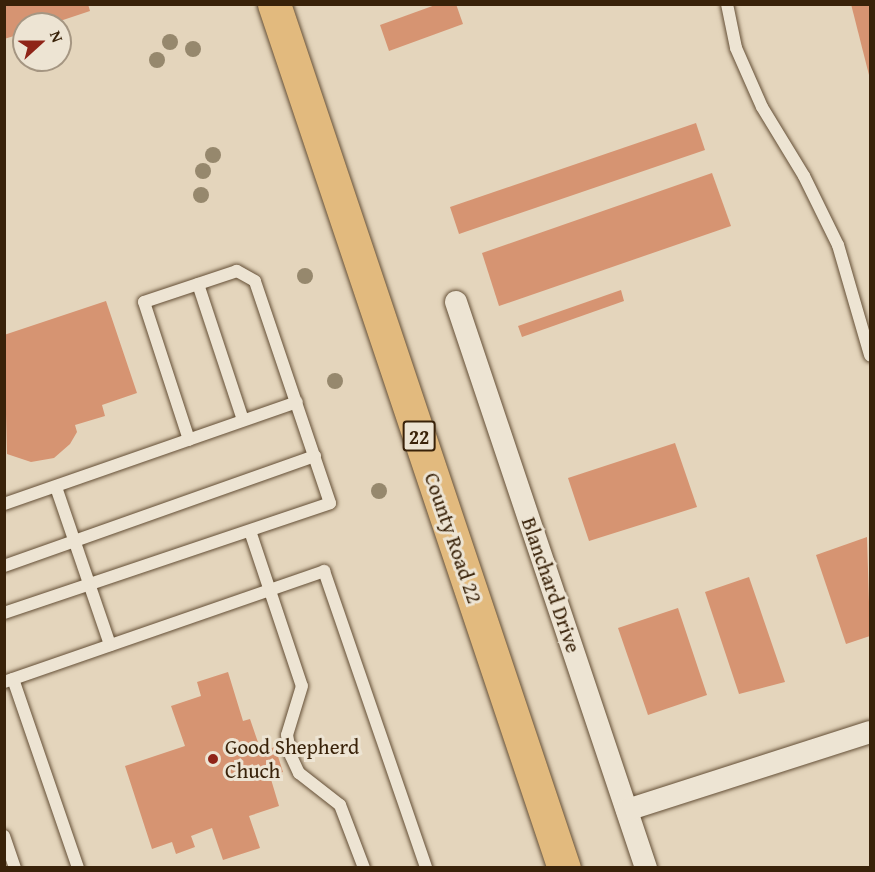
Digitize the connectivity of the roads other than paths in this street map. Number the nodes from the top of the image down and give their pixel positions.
1 (274, 4) edge
2 (727, 4) edge
3 (198, 284) junction
4 (456, 302) dead end
5 (870, 355) edge
6 (297, 402) junction
7 (243, 420) junction
8 (189, 440) junction
9 (315, 456) junction
10 (56, 487) junction
11 (4, 504) edge
12 (250, 531) junction
13 (75, 542) junction
14 (4, 566) edge
15 (89, 584) junction
16 (270, 590) junction
17 (4, 613) edge
18 (111, 645) junction
19 (9, 681) edge
20 (870, 732) edge
21 (627, 810) junction
22 (4, 836) edge
23 (15, 867) edge
24 (78, 867) edge
25 (364, 867) edge
26 (426, 867) edge
27 (564, 867) edge
28 (646, 867) edge

1 - 27 main road, County Road 22 / 22
2 - 5 lane
3 - 6 lane
3 - 7 lane
3 - 8 lane
4 - 21 street, Blanchard Drive
6 - 7 lane
6 - 9 lane
7 - 8 lane
8 - 10 lane
9 - 12 lane
9 - 13 lane
10 - 11 lane
10 - 13 lane
12 - 15 lane
12 - 16 lane
13 - 14 lane
13 - 15 lane
15 - 17 lane
15 - 18 lane
16 - 18 lane
16 - 25 lane
16 - 26 lane
18 - 19 lane
19 - 24 lane
20 - 21 street
21 - 28 street, Blanchard Drive
22 - 23 lane

